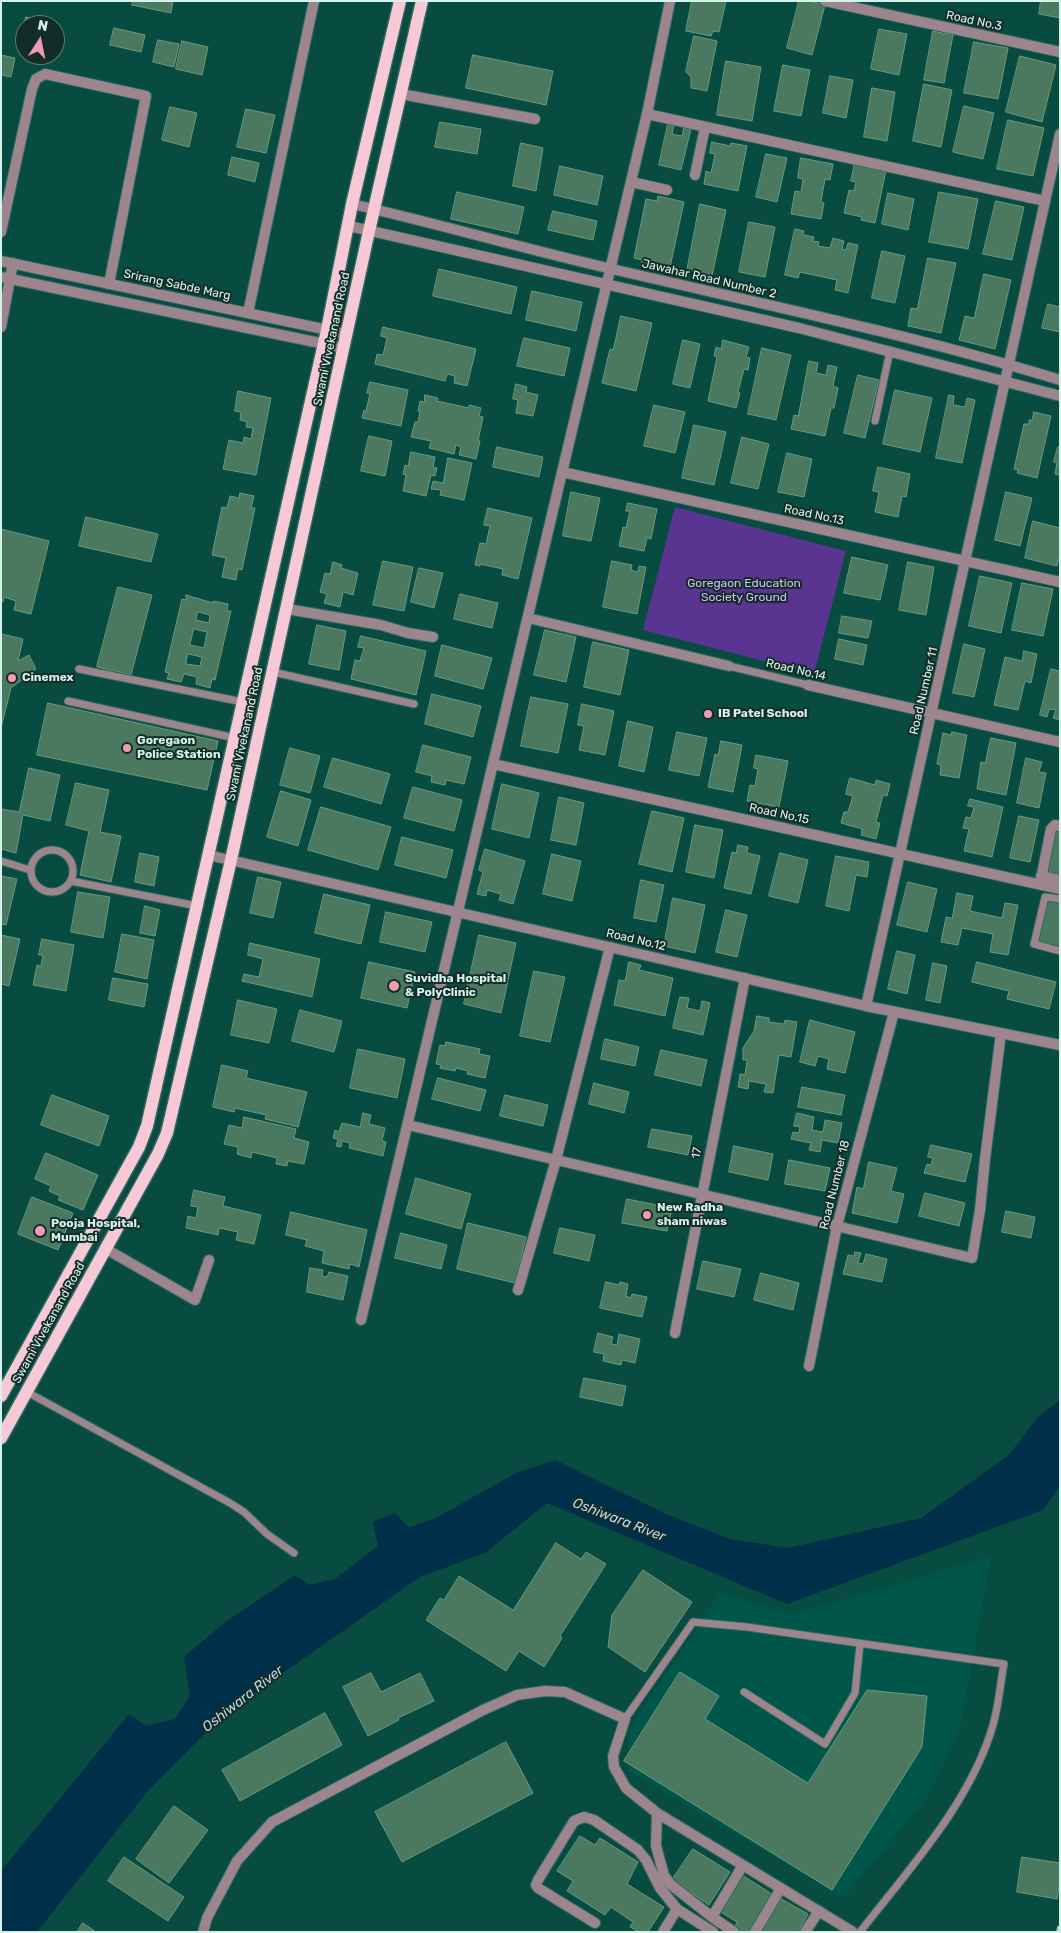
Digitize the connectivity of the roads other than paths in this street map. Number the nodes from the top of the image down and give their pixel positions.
1 (314, 1) edge
2 (400, 1) edge
3 (422, 1) edge
4 (670, 1) edge
5 (825, 1) edge
6 (1060, 52) edge
7 (401, 94) junction
8 (647, 114) junction
9 (535, 119) dead end
10 (705, 126) junction
11 (1060, 134) edge
12 (695, 175) dead end
13 (631, 182) junction
14 (667, 190) dead end
15 (1045, 201) junction
16 (352, 204) junction
17 (374, 209) junction
18 (349, 226) junction
19 (369, 231) junction
20 (1, 232) edge
21 (1, 261) edge
22 (13, 263) junction
23 (610, 269) junction
24 (6, 278) edge
25 (109, 284) junction
26 (606, 284) junction
27 (766, 304) junction
28 (802, 312) junction
29 (248, 313) junction
30 (763, 320) junction
31 (1, 327) edge
32 (799, 328) junction
33 (328, 330) junction
34 (347, 334) junction
35 (324, 344) junction
36 (344, 348) junction
37 (890, 351) junction
38 (1009, 364) junction
39 (1060, 380) edge
40 (1005, 381) junction
41 (1060, 396) edge
42 (875, 421) dead end
43 (562, 472) junction
44 (965, 561) junction
45 (1060, 582) edge
46 (287, 609) junction
47 (528, 618) junction
48 (433, 637) dead end
49 (729, 666) joint
50 (79, 670) dead end
51 (273, 672) junction
52 (808, 685) joint
53 (68, 701) dead end
54 (243, 702) junction
55 (414, 704) dead end
56 (931, 713) junction
57 (234, 738) junction
58 (1060, 742) edge
59 (493, 764) junction
60 (1060, 826) edge
61 (900, 854) junction
62 (208, 855) junction
63 (231, 860) junction
64 (1, 861) edge
65 (30, 870) junction
66 (1041, 880) junction
67 (1060, 880) edge
68 (71, 881) junction
69 (1060, 889) edge
70 (1060, 899) edge
71 (197, 906) junction
72 (458, 912) junction
73 (610, 947) junction
74 (1060, 951) edge
75 (745, 978) junction
76 (866, 1006) junction
77 (894, 1012) junction
78 (1001, 1033) junction
79 (1060, 1046) edge
80 (408, 1125) junction
81 (556, 1160) junction
82 (701, 1194) junction
83 (107, 1204) junction
84 (125, 1214) junction
85 (837, 1226) junction
86 (106, 1249) junction
87 (209, 1260) dead end
88 (518, 1290) dead end
89 (362, 1320) dead end
90 (675, 1333) dead end
91 (809, 1366) dead end
92 (27, 1392) junction
93 (1, 1396) edge
94 (1, 1438) edge
95 (294, 1553) dead end
96 (860, 1644) junction
97 (744, 1692) dead end
98 (624, 1718) junction
99 (658, 1813) junction
100 (742, 1864) junction
101 (781, 1888) junction
102 (677, 1909) junction
103 (819, 1911) junction
104 (712, 1917) junction
105 (595, 1923) dead end
106 (203, 1932) edge
107 (663, 1932) edge
108 (713, 1932) edge
109 (734, 1932) edge
110 (755, 1932) edge
111 (805, 1932) edge
112 (853, 1932) edge
113 (860, 1932) edge

1 - 29 street
2 - 16 main road, Swami Vivekanand Road
3 - 7 main road, Swami Vivekanand Road
4 - 8 street
5 - 6 street, Road No.3
7 - 9 street
7 - 17 main road, Swami Vivekanand Road
8 - 10 street
8 - 13 street
10 - 12 street
10 - 15 street
11 - 15 street, Road Number 11
13 - 14 street
13 - 23 street
15 - 38 street, Road Number 11
16 - 17 street, Jawahar Road Number 2
16 - 18 main road, Swami Vivekanand Road
17 - 19 main road, Swami Vivekanand Road
17 - 23 street, Jawahar Road Number 2
18 - 19 street
18 - 33 main road, Swami Vivekanand Road
19 - 26 street
19 - 34 main road, Swami Vivekanand Road
20 - 25 street
21 - 22 street, Srirang Sabde Marg
22 - 24 street
22 - 25 street, Srirang Sabde Marg
23 - 26 street
23 - 27 street, Jawahar Road Number 2
24 - 31 street
24 - 35 street
25 - 29 street, Srirang Sabde Marg
26 - 30 street
26 - 43 street
27 - 28 street, Jawahar Road Number 2
27 - 30 street
28 - 32 street
28 - 38 street, Jawahar Road Number 2
29 - 33 street, Srirang Sabde Marg
30 - 32 street
32 - 37 street
33 - 34 street, Srirang Sabde Marg
33 - 35 main road, Swami Vivekanand Road
34 - 36 main road, Swami Vivekanand Road
35 - 36 street
35 - 54 main road, Swami Vivekanand Road
36 - 46 main road, Swami Vivekanand Road
37 - 40 street
37 - 42 lane
38 - 39 street, Jawahar Road Number 2
38 - 40 street, Road Number 11
40 - 41 street
40 - 44 street, Road Number 11
43 - 44 street, Road No.13
43 - 47 street
44 - 45 street, Road No.13
44 - 56 street, Road Number 11
46 - 48 street
46 - 51 main road, Swami Vivekanand Road
47 - 49 street, Road No.14
47 - 59 street
49 - 52 lane, Road No.14
50 - 54 lane
51 - 55 lane
51 - 63 main road, Swami Vivekanand Road
52 - 56 street, Road No.14
53 - 57 lane
54 - 57 main road, Swami Vivekanand Road
56 - 58 street, Road No.14
56 - 61 street, Road Number 11
57 - 62 main road, Swami Vivekanand Road
59 - 61 street, Road No.15
59 - 72 street
60 - 66 street
61 - 66 street, Road No.15
61 - 76 street, Road Number 11
62 - 63 street, Road No.12
62 - 71 main road, Swami Vivekanand Road
63 - 72 street, Road No.12
63 - 84 main road, Swami Vivekanand Road
64 - 65 lane
65 - 68 lane
65 - 68 lane
66 - 67 street
66 - 69 street, Road No.15
68 - 71 lane
70 - 74 lane
71 - 83 main road, Swami Vivekanand Road
72 - 73 street, Road No.12
72 - 80 street
73 - 75 street, Road No.12
73 - 81 street
75 - 76 street, Road No.12
75 - 82 street, 17
76 - 77 street, Road No.12
77 - 78 street, Road No.12
77 - 85 street, Road Number 18
78 - 79 street, Road No.12
78 - 85 street
80 - 81 street
80 - 89 street
81 - 82 street
81 - 88 street
82 - 85 street
82 - 90 street, 17
83 - 84 main road
83 - 93 main road, Swami Vivekanand Road
84 - 86 main road, Swami Vivekanand Road
85 - 91 street, Road Number 18
86 - 87 street
86 - 92 main road, Swami Vivekanand Road
92 - 94 main road, Swami Vivekanand Road
92 - 95 lane
96 - 97 lane
96 - 98 lane
96 - 113 lane
98 - 99 street
98 - 106 street
99 - 100 street
99 - 104 street
100 - 101 street
100 - 104 street
101 - 103 street
101 - 110 street
102 - 105 street
102 - 107 street
102 - 108 street
103 - 111 street
103 - 112 street
104 - 109 street

